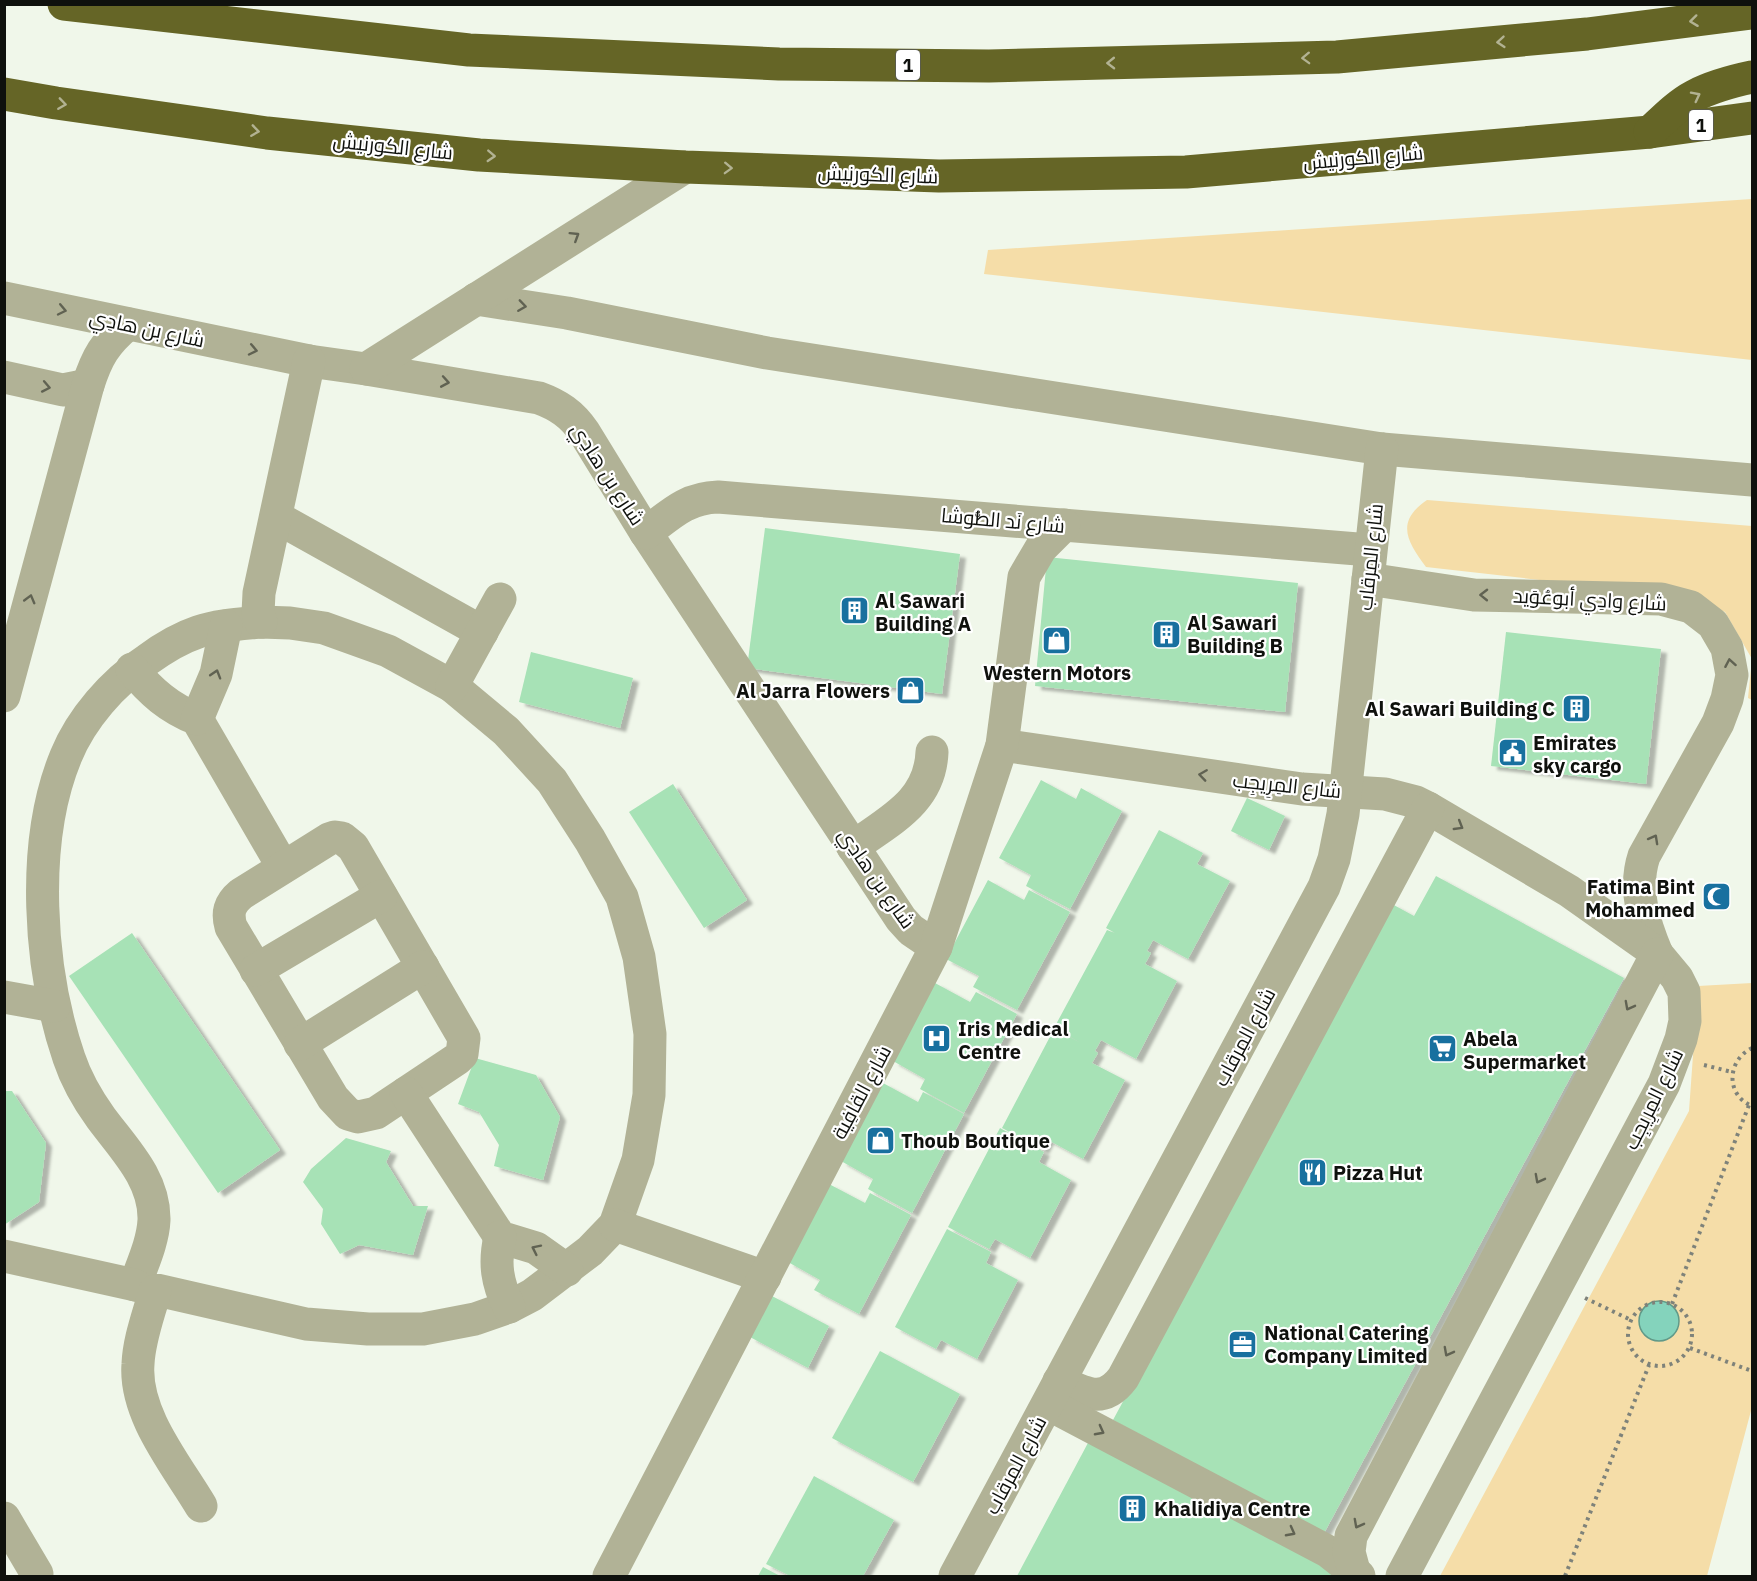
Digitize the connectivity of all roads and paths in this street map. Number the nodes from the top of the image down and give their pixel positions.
1 (64, 4) edge
2 (1752, 13) edge
3 (1752, 77) edge
4 (4, 94) edge
5 (1752, 118) edge
6 (1650, 132) junction
7 (686, 167) junction
8 (540, 259) junction
9 (4, 298) edge
10 (476, 299) junction
11 (567, 313) junction
12 (128, 324) junction
13 (309, 361) junction
14 (366, 369) junction
15 (4, 377) edge
16 (88, 385) junction
17 (1382, 449) junction
18 (1752, 480) edge
19 (276, 517) junction
20 (994, 519) junction
21 (1064, 525) junction
22 (646, 533) junction
23 (1369, 564) junction
24 (1024, 577) junction
25 (500, 599) dead end
26 (261, 622) junction
27 (226, 626) junction
28 (482, 632) junction
29 (12, 639) edge
30 (132, 669) junction
31 (452, 686) junction
32 (4, 696) edge
33 (197, 719) junction
34 (1002, 746) junction
35 (932, 752) dead end
36 (1345, 791) junction
37 (1428, 808) junction
38 (853, 847) junction
39 (283, 867) junction
40 (1639, 872) junction
41 (1569, 891) junction
42 (381, 896) junction
43 (936, 947) junction
44 (1657, 954) junction
45 (423, 967) junction
46 (256, 970) junction
47 (4, 997) edge
48 (54, 1006) junction
49 (300, 1044) junction
50 (1752, 1048) edge
51 (406, 1093) junction
52 (1751, 1105) edge
53 (615, 1225) junction
54 (500, 1237) junction
55 (4, 1256) edge
56 (567, 1270) junction
57 (765, 1277) junction
58 (1557, 1284) junction
59 (145, 1288) junction
60 (1672, 1304) junction
61 (509, 1307) junction
62 (1630, 1320) junction
63 (1690, 1347) junction
64 (1649, 1365) junction
65 (1752, 1371) edge
66 (1054, 1392) junction
67 (201, 1506) dead end
68 (4, 1518) edge
69 (37, 1574) dead end
70 (1357, 1574) edge
71 (609, 1576) edge
72 (955, 1576) edge
73 (1402, 1576) edge
74 (1565, 1576) edge

2 -> 1 highway, 1
6 -> 3 highway
4 -> 7 highway, شارع الكورنيش / 1
5 - 6 highway, شارع الكورنيش / 1
7 -> 6 highway, شارع الكورنيش / 1
8 -> 7 street
8 - 10 street
8 - 11 street
9 -> 12 street, شارع بن هادِي
10 -> 11 street
10 - 14 street
11 - 17 street
12 -> 13 street, شارع بن هادِي
12 - 16 street
13 - 14 street, شارع بن هادِي
13 - 19 street
14 -> 22 street, شارع بن هادِي
15 -> 16 street
29 -> 16 street
17 - 18 street
17 - 23 street, شارع المِرقاب
19 - 26 street
19 - 28 street
20 - 21 street, شارع نَد الطُّوشا
20 - 22 street, شارع نَد الطُّوشا
20 - 24 street, شارع القافِية
21 - 23 street, شارع نَد الطُّوشا
21 - 24 street, شارع القافِية
22 - 38 street, شارع بن هادِي
23 - 36 street, شارع المِرقاب
40 -> 23 street, شارع وادِي أبوعُوَيد
24 - 34 street, شارع القافِية
25 - 28 street
26 - 27 street
26 - 31 street
27 - 30 street
33 -> 27 street
28 - 31 street
29 - 32 street
30 - 33 street
30 - 48 street
31 - 53 street
33 - 39 street
36 -> 34 street, شارع المِرِيجِب
34 - 43 street, شارع القافِية
35 - 38 street
36 - 37 street, شارع المِرِيجِب
36 - 66 street, شارع المِرقاب
37 -> 41 street, شارع المِرِيجِب
37 - 66 street
38 - 43 street, شارع بن هادِي
39 - 42 street
39 - 46 street
40 - 41 street
40 - 44 street, شارع وادِي أبوعُوَيد
41 - 44 street, شارع المِرِيجِب
42 - 45 street
42 - 46 street
43 - 57 street, شارع القافِية
44 - 58 street, شارع المِرِيجِب
44 -> 70 street
45 - 49 street
45 - 51 street
46 - 49 street
47 - 48 street
48 - 59 street
49 - 51 street
50 - 52 path
51 - 54 street
52 - 60 path
53 - 56 street
53 - 57 street
56 -> 54 street
54 - 61 street
55 - 59 street
56 - 61 street
57 - 71 street, شارع القافِية
58 - 62 path
58 - 73 street, شارع المِرِيجِب
59 - 61 street
59 - 67 street
60 - 62 path
60 - 63 path
62 - 64 path
63 - 64 path
63 - 65 path
64 - 74 path
66 -> 70 street
66 - 72 street, شارع المِرقاب
68 - 69 street

